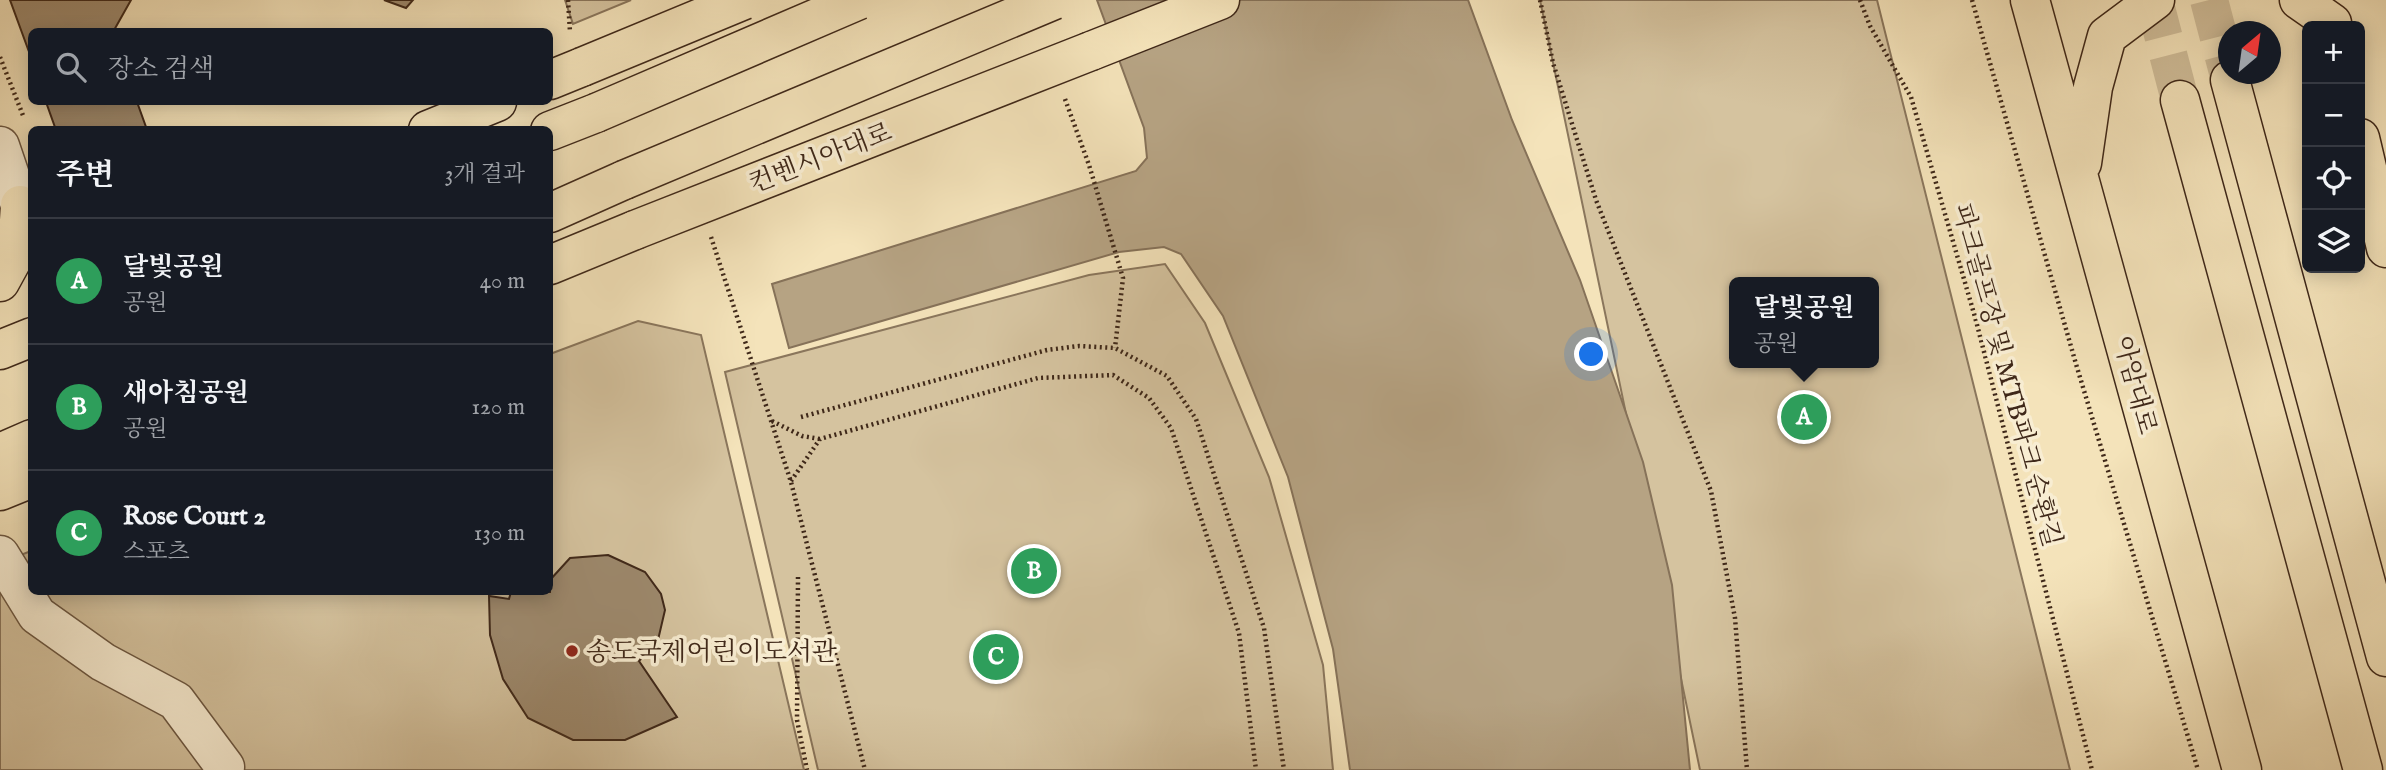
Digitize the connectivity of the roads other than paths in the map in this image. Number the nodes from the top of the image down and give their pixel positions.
1 (744, 0) edge
2 (859, 0) edge
3 (1054, 0) edge
4 (1220, 0) edge
5 (2030, 0) edge
6 (2155, 0) edge
7 (2299, 0) edge
8 (2328, 12) edge
9 (567, 61) edge
10 (2231, 84) edge
11 (2180, 100) tunnel mouth
12 (490, 105) edge
13 (438, 126) edge
14 (553, 130) edge
15 (13, 136) edge
16 (2362, 147) edge
17 (2079, 178) junction
18 (26, 210) edge
19 (553, 211) edge
20 (2386, 248) edge
21 (553, 264) edge
22 (0, 282) edge
23 (28, 339) edge
24 (0, 350) edge
25 (28, 441) edge
26 (0, 453) edge
27 (28, 480) edge
28 (0, 491) edge
29 (0, 555) edge
30 (2386, 657) edge
31 (226, 767) dead end
32 (2242, 770) edge
33 (2363, 770) edge

1 - 9 main road, bridge
2 - 14 main road, bridge
3 - 19 main road, 컨벤시아대로, bridge
4 - 21 main road, 컨벤시아대로, bridge
5 - 17 main road, 아암대로
6 - 17 main road
7 - 8 main road
10 - 30 main road
11 - 33 main road
12 - 13 main road
15 - 18 street
16 - 20 main road
17 - 32 main road, 아암대로
18 - 22 main road
23 - 24 main road
25 - 26 main road
27 - 28 main road
29 - 31 street

